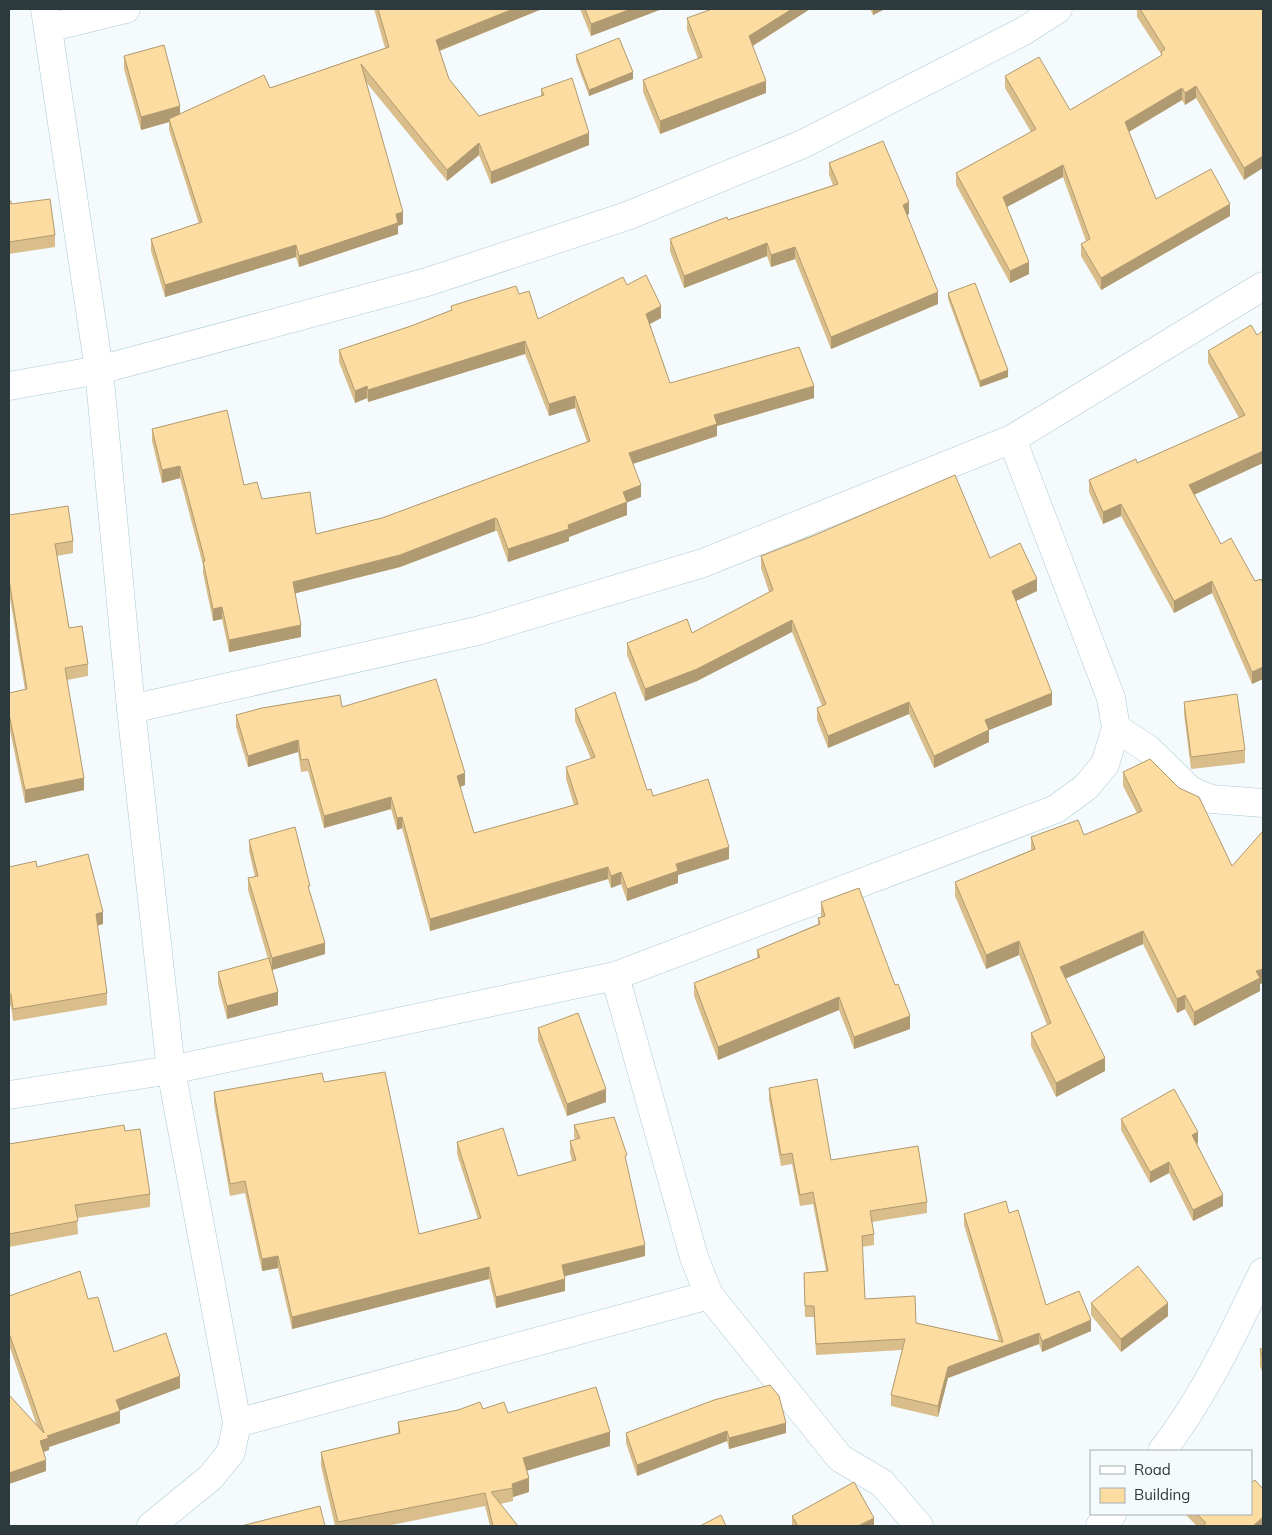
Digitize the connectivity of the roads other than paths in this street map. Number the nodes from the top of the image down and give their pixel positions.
1 (126, 9) edge
2 (1058, 9) edge
3 (47, 18) edge
4 (1263, 286) edge
5 (98, 370) junction
6 (9, 386) edge
7 (1012, 439) junction
8 (131, 709) junction
9 (1116, 728) junction
10 (1263, 803) edge
11 (615, 976) junction
12 (171, 1070) junction
13 (9, 1095) edge
14 (1263, 1272) edge
15 (709, 1295) junction
16 (237, 1423) junction
17 (1163, 1450) edge
18 (1111, 1515) edge
19 (151, 1526) edge
20 (919, 1526) edge
21 (1100, 1526) edge

1 - 3 street
2 - 5 street
3 - 5 street
4 - 7 street
5 - 6 street
5 - 8 street
7 - 8 street
7 - 9 street
8 - 12 street
9 - 10 street
9 - 11 street
11 - 12 street
11 - 15 street
12 - 13 street
12 - 16 street
14 - 17 street
15 - 16 street
15 - 20 street
16 - 19 street
18 - 21 street

